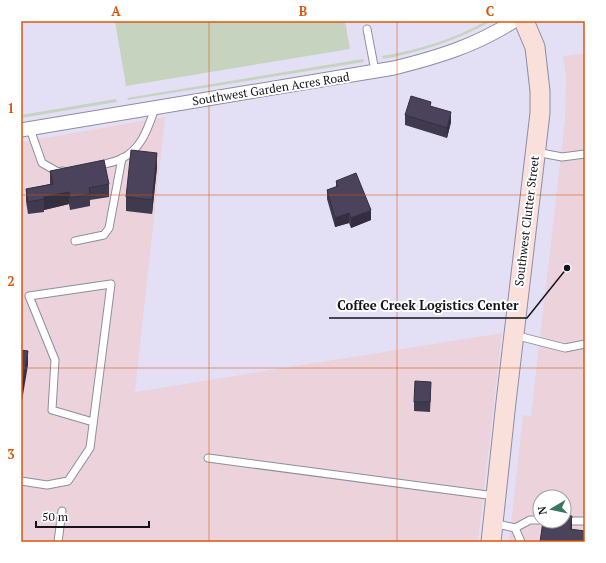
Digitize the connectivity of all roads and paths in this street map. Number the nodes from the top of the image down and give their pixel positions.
1 (514, 21) edge
2 (524, 21) edge
3 (367, 29) dead end
4 (375, 71) junction
5 (155, 108) junction
6 (25, 129) edge
7 (535, 152) junction
8 (585, 154) edge
9 (122, 158) junction
10 (93, 168) edge
11 (72, 171) edge
12 (75, 241) dead end
13 (514, 335) junction
14 (585, 344) edge
15 (93, 422) junction
16 (208, 458) dead end
17 (21, 481) edge
18 (496, 497) junction
19 (62, 511) dead end
20 (532, 520) edge
21 (572, 521) edge
22 (585, 522) edge
23 (493, 523) junction
24 (515, 528) junction
25 (58, 542) edge
26 (491, 542) edge
27 (521, 542) edge

1 - 4 street, Southwest Garden Acres Road
2 - 7 street, Southwest Clutter Street
3 - 4 lane
4 - 5 street, Southwest Garden Acres Road
5 - 6 street, Southwest Garden Acres Road
5 - 9 lane
6 - 11 lane
7 - 8 lane
7 - 13 street, Southwest Clutter Street
9 - 10 lane
9 - 12 lane
13 - 14 lane
13 - 18 street, Southwest Clutter Street
15 - 15 lane
15 - 17 lane
16 - 18 lane
18 - 23 street, Southwest Clutter Street
19 - 25 lane
20 - 24 lane
21 - 22 lane
23 - 24 lane
23 - 26 street, Southwest Clutter Street
24 - 27 lane

